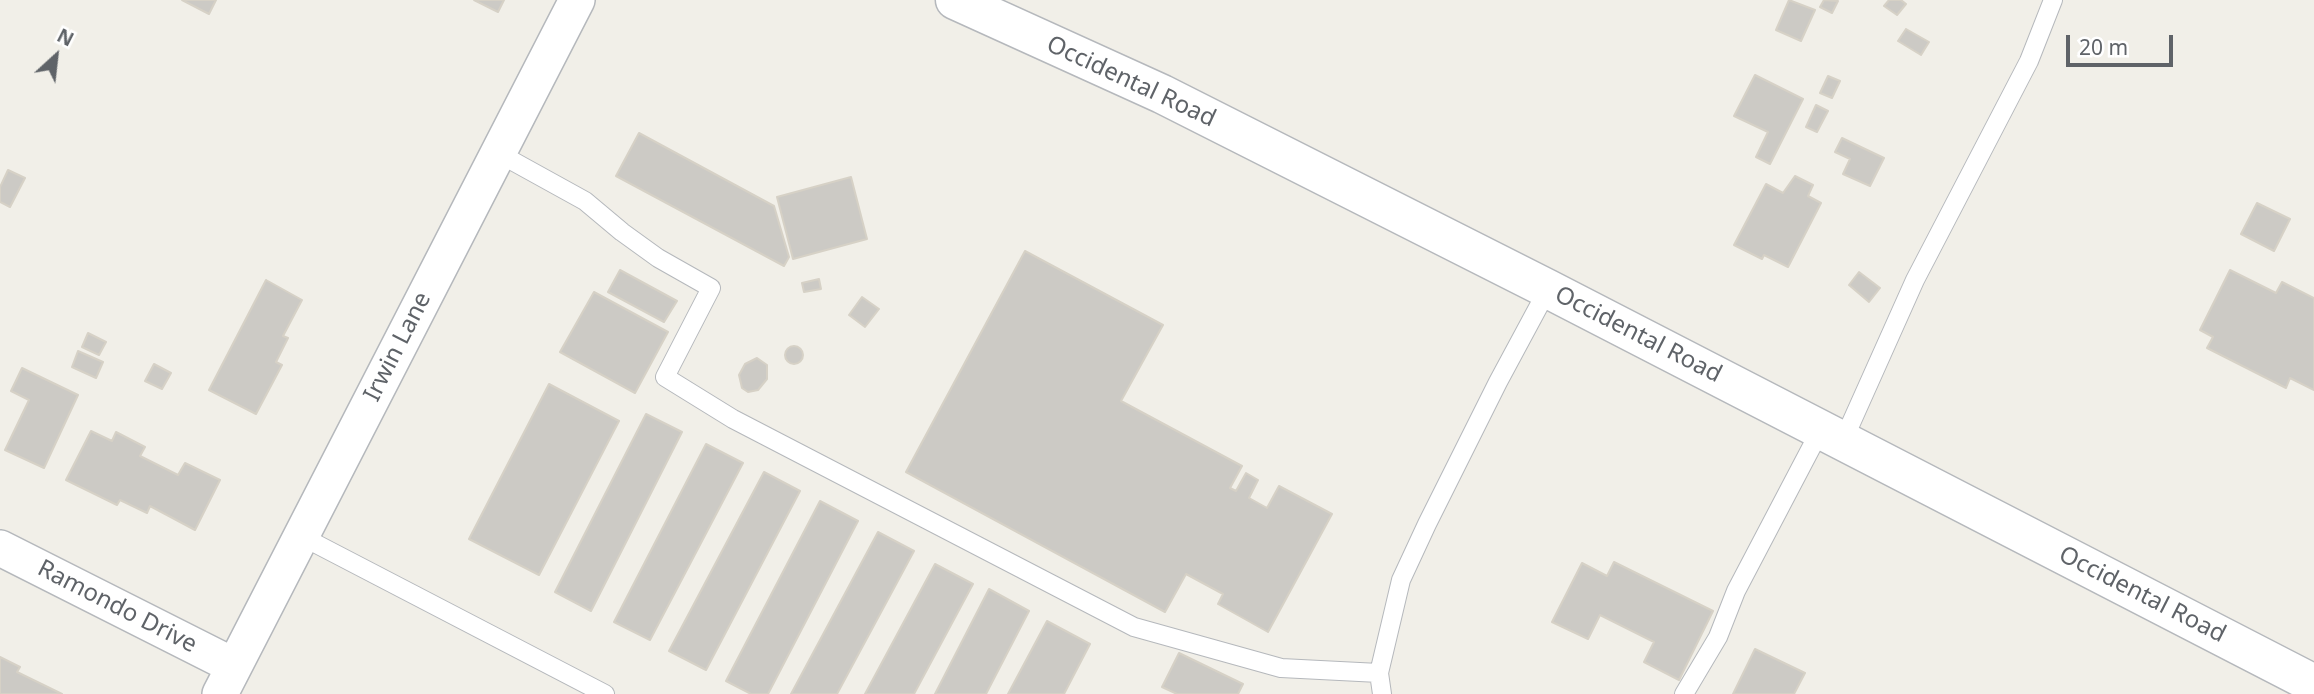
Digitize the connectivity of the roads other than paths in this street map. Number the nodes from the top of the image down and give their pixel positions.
1 (578, 0) edge
2 (955, 0) edge
3 (2053, 0) edge
4 (498, 153) junction
5 (1548, 289) junction
6 (1832, 435) junction
7 (301, 536) junction
8 (0, 548) edge
9 (1379, 673) junction
10 (227, 680) edge
11 (2314, 684) edge
12 (606, 694) edge
13 (1382, 694) edge
14 (1684, 694) edge

1 - 4 street, Irwin Lane
2 - 5 street, Occidental Road
3 - 6 lane
4 - 7 street, Irwin Lane
4 - 9 lane
5 - 6 street, Occidental Road
5 - 9 lane
6 - 11 street, Occidental Road
6 - 14 lane
7 - 10 street, Irwin Lane
7 - 12 lane
8 - 10 street, Ramondo Drive
9 - 13 lane

